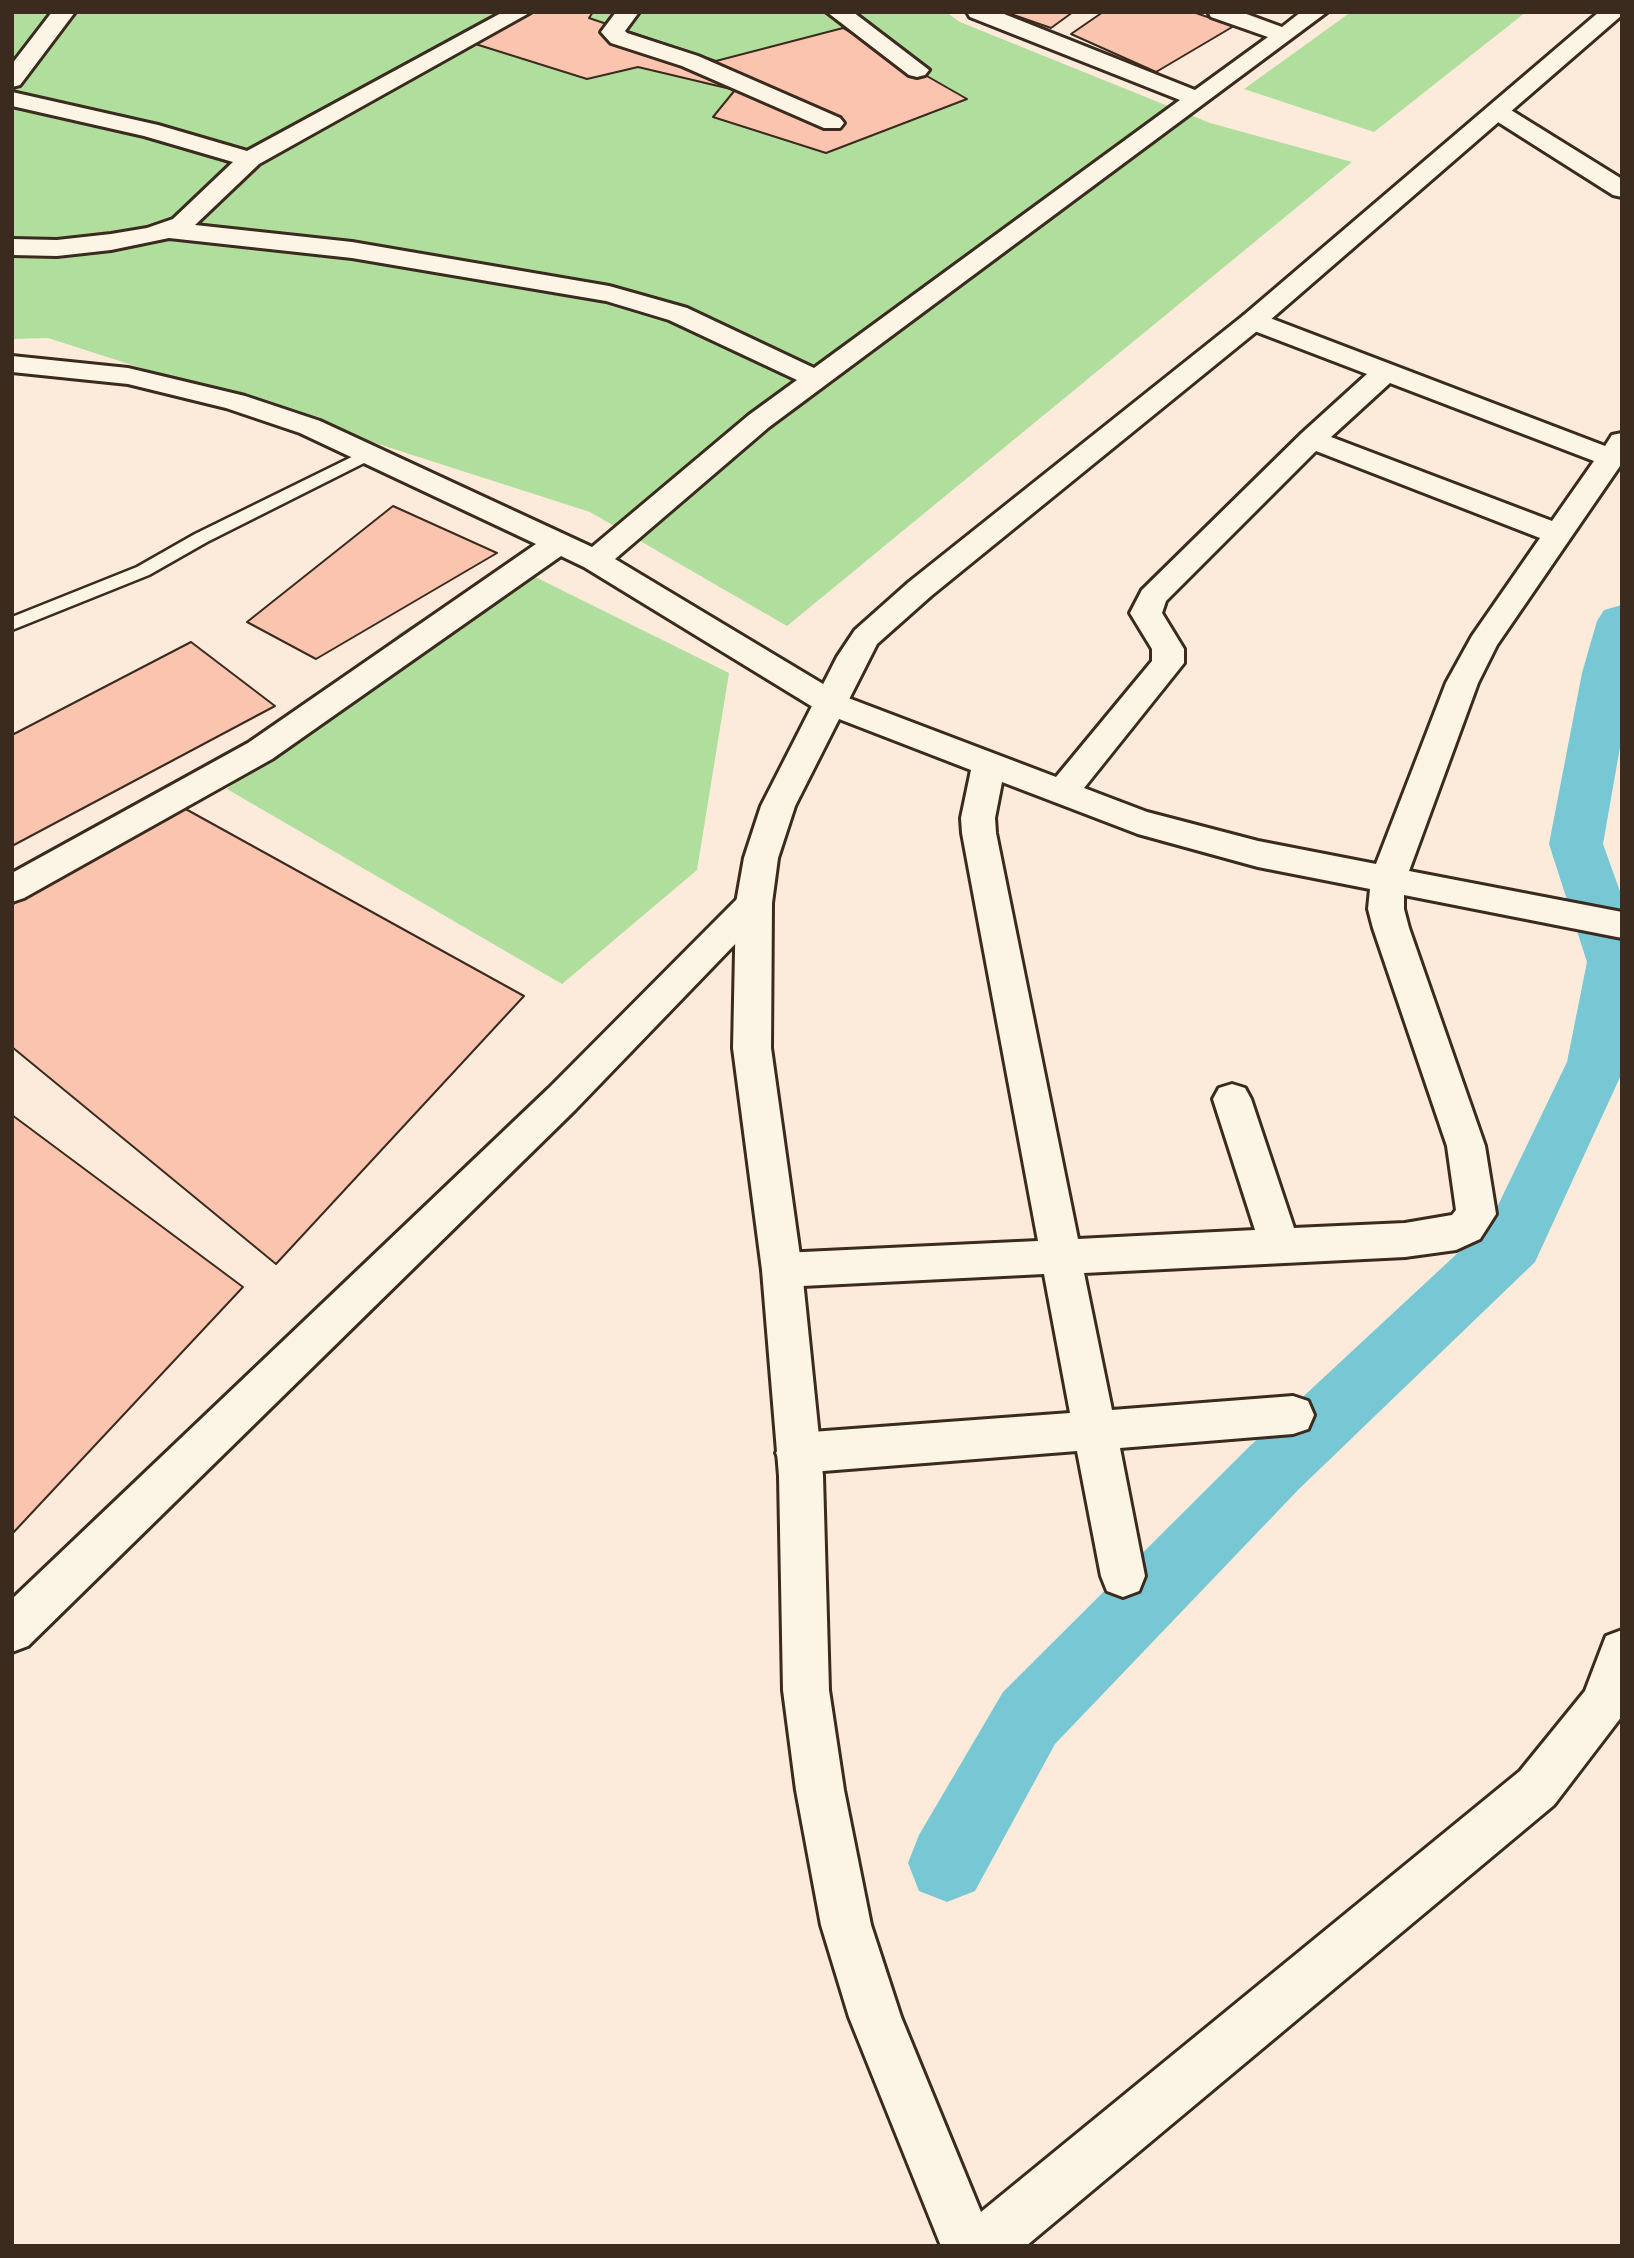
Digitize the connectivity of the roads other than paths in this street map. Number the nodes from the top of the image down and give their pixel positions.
1 (64, 12) edge
2 (520, 12) edge
3 (628, 12) edge
4 (838, 12) edge
5 (978, 12) edge
6 (1219, 12) edge
7 (1316, 12) edge
8 (1613, 12) edge
9 (1284, 35) junction
10 (917, 70) dead end
11 (12, 80) edge
12 (12, 99) edge
13 (1198, 99) junction
14 (1499, 112) junction
15 (832, 122) dead end
16 (250, 159) junction
17 (1622, 190) edge
18 (168, 230) junction
19 (12, 247) edge
20 (1253, 321) junction
21 (12, 364) edge
22 (1387, 371) junction
23 (816, 379) junction
24 (1312, 439) junction
25 (1617, 450) edge
26 (370, 453) junction
27 (1556, 533) junction
28 (557, 544) junction
29 (595, 560) junction
30 (12, 624) edge
31 (832, 704) junction
32 (989, 766) junction
33 (1062, 793) junction
34 (1388, 879) junction
35 (12, 889) edge
36 (754, 903) junction
37 (1622, 925) edge
38 (1232, 1099) dead end
39 (1280, 1247) junction
40 (1061, 1258) junction
41 (782, 1270) junction
42 (1293, 1415) dead end
43 (1094, 1428) junction
44 (798, 1453) junction
45 (1123, 1576) dead end
46 (12, 1630) edge
47 (1622, 1652) edge
48 (968, 2246) edge
49 (983, 2246) edge

1 - 11 street
2 - 16 street
3 - 15 street
4 - 10 street
5 - 13 street
6 - 9 street
7 - 9 street
8 - 14 street
9 - 13 street
12 - 16 street
13 - 23 street
14 - 17 street
14 - 20 street
16 - 18 street
18 - 19 street
18 - 23 street
20 - 22 street
20 - 31 street
21 - 26 street
22 - 24 street
22 - 25 street
23 - 29 street
24 - 27 street
24 - 33 street
25 - 27 street
26 - 28 street
26 - 30 lane
27 - 34 street
28 - 29 street
28 - 35 street
29 - 31 street
31 - 32 street
31 - 36 street
32 - 33 street
32 - 40 street
33 - 34 street
34 - 37 street
34 - 39 street
36 - 41 street
36 - 46 street
38 - 39 street
39 - 40 street
40 - 41 street
40 - 43 street
41 - 44 street
42 - 43 street
43 - 44 street
43 - 45 street
44 - 48 street
47 - 49 street

